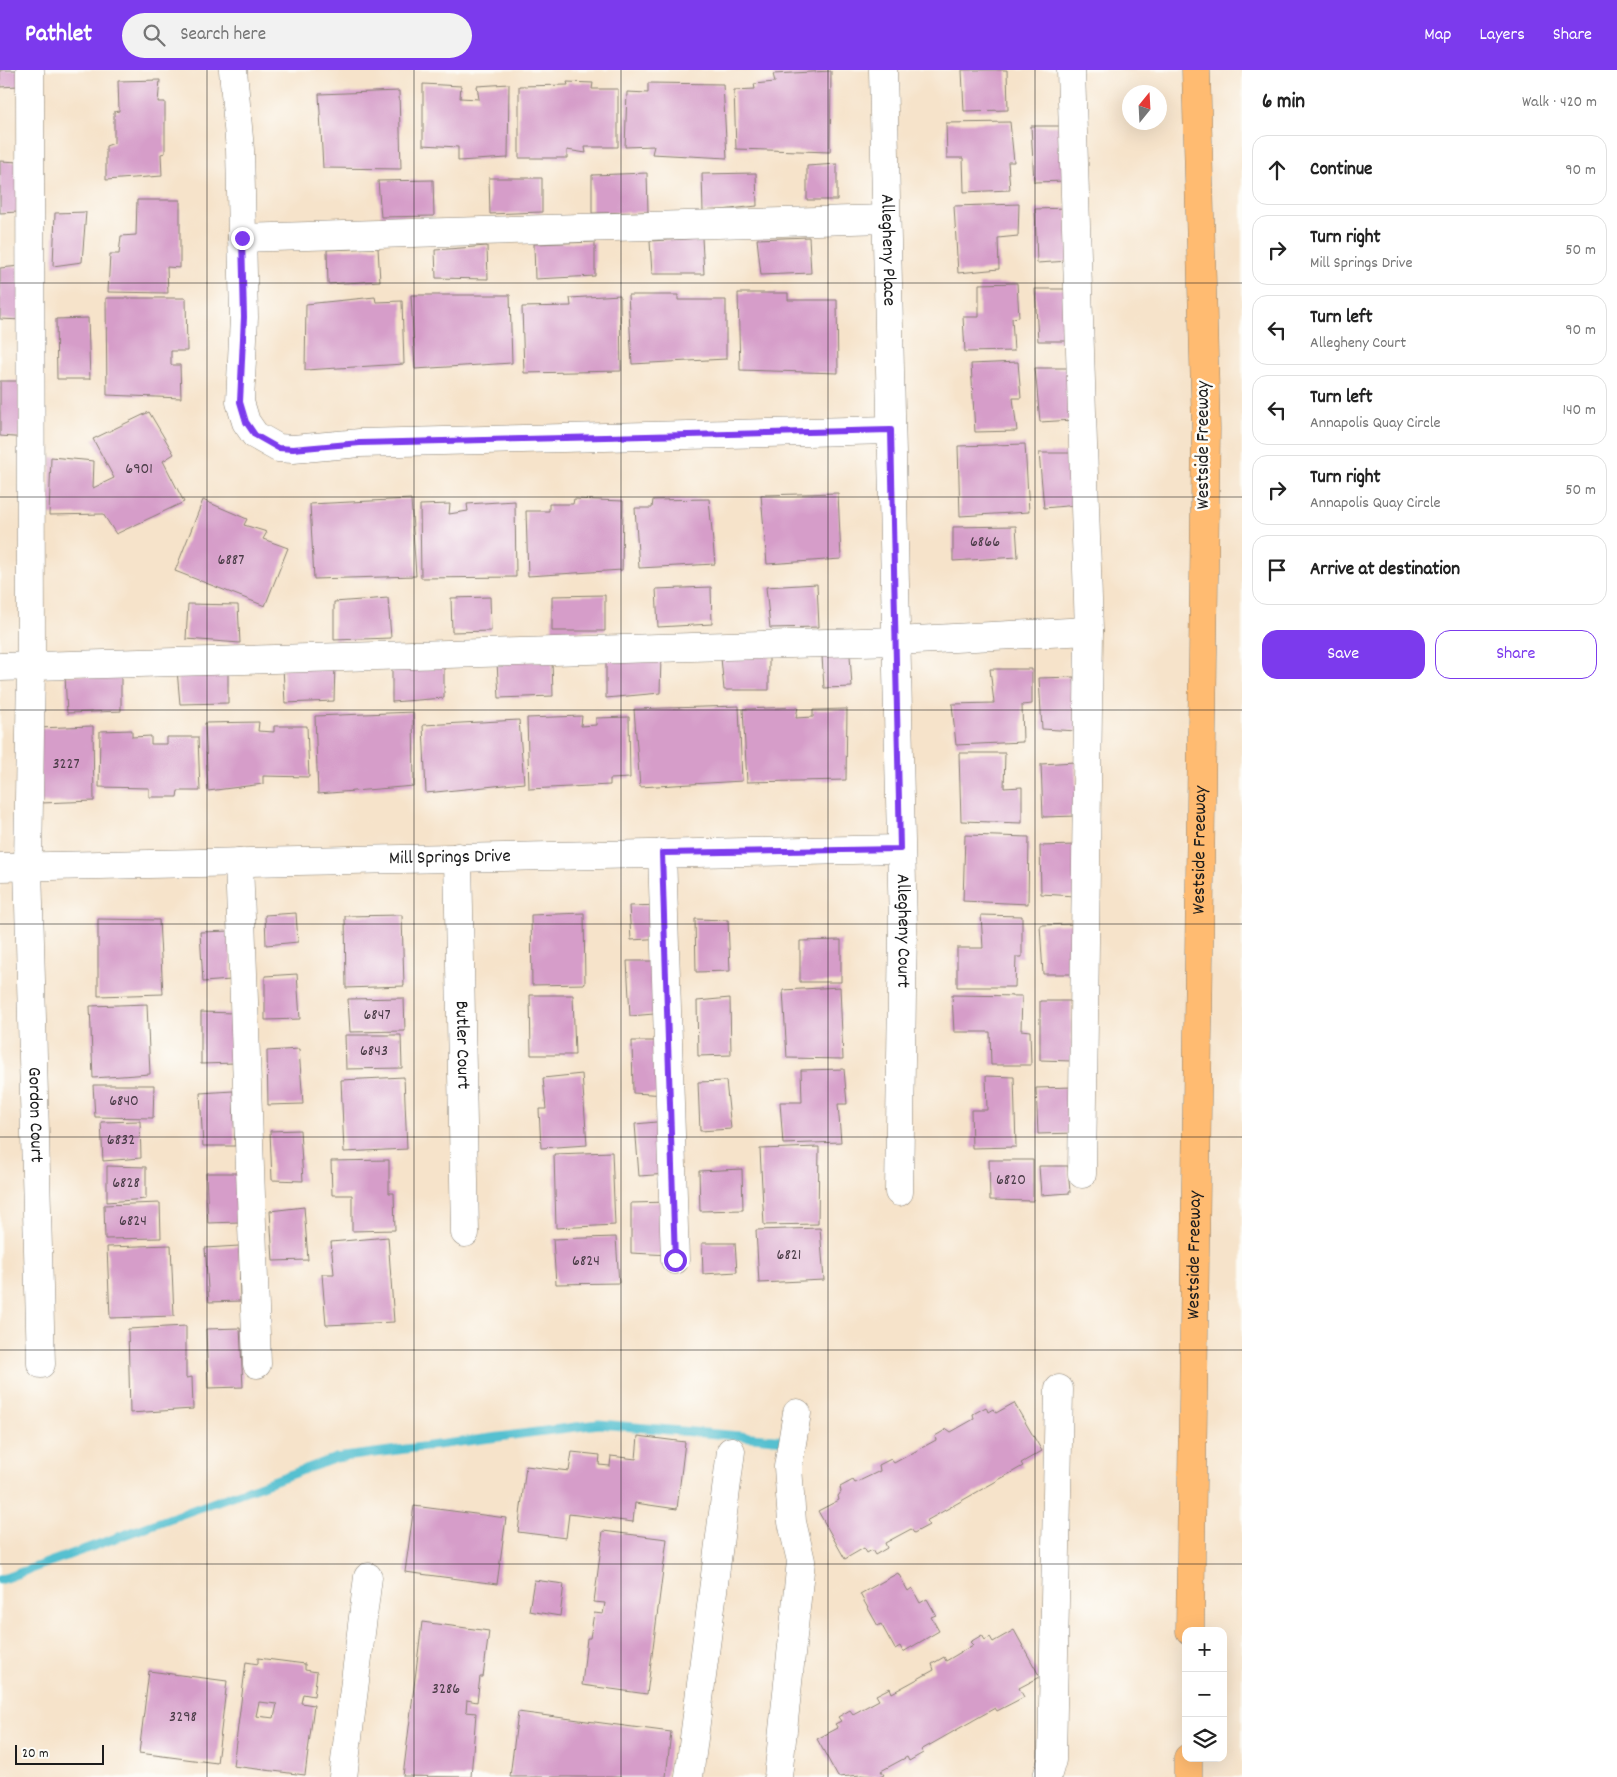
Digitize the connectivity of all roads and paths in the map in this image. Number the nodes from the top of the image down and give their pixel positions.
1 (30, 70) edge
2 (232, 70) edge
3 (883, 70) edge
4 (1071, 70) edge
5 (1196, 70) edge
6 (886, 219) junction
7 (242, 238) junction
8 (891, 430) junction
9 (1089, 632) junction
10 (896, 641) junction
11 (31, 666) junction
12 (0, 667) edge
13 (900, 849) junction
14 (662, 853) junction
15 (458, 857) junction
16 (239, 862) junction
17 (28, 866) junction
18 (0, 867) edge
19 (1082, 1174) dead end
20 (899, 1192) dead end
21 (465, 1233) dead end
22 (675, 1260) dead end
23 (41, 1364) dead end
24 (257, 1364) dead end
25 (1059, 1389) dead end
26 (797, 1413) dead end
27 (731, 1451) dead end
28 (368, 1577) dead end
29 (1190, 1627) edge
30 (1188, 1762) edge
31 (343, 1777) edge
32 (689, 1777) edge
33 (778, 1777) edge
34 (1047, 1777) edge
35 (1188, 1777) edge

1 - 11 street, Gordon Court
2 - 7 street
3 - 6 street, Allegheny Place
4 - 9 street
5 - 29 highway, Westside Freeway
6 - 7 street
6 - 8 street, Allegheny Place
7 - 8 street
8 - 10 street, Allegheny Court
9 - 10 street
9 - 19 street
10 - 11 street
10 - 13 street, Allegheny Court
11 - 12 street
11 - 17 street, Gordon Court
13 - 14 street, Mill Springs Drive
13 - 20 street, Allegheny Court
14 - 15 street, Mill Springs Drive
14 - 22 street
15 - 16 street, Mill Springs Drive
15 - 21 street, Butler Court
16 - 17 street, Mill Springs Drive
16 - 24 street
17 - 18 street, Mill Springs Drive
17 - 23 street, Gordon Court
25 - 34 street
26 - 33 street
27 - 32 street
28 - 31 street
30 - 35 highway

